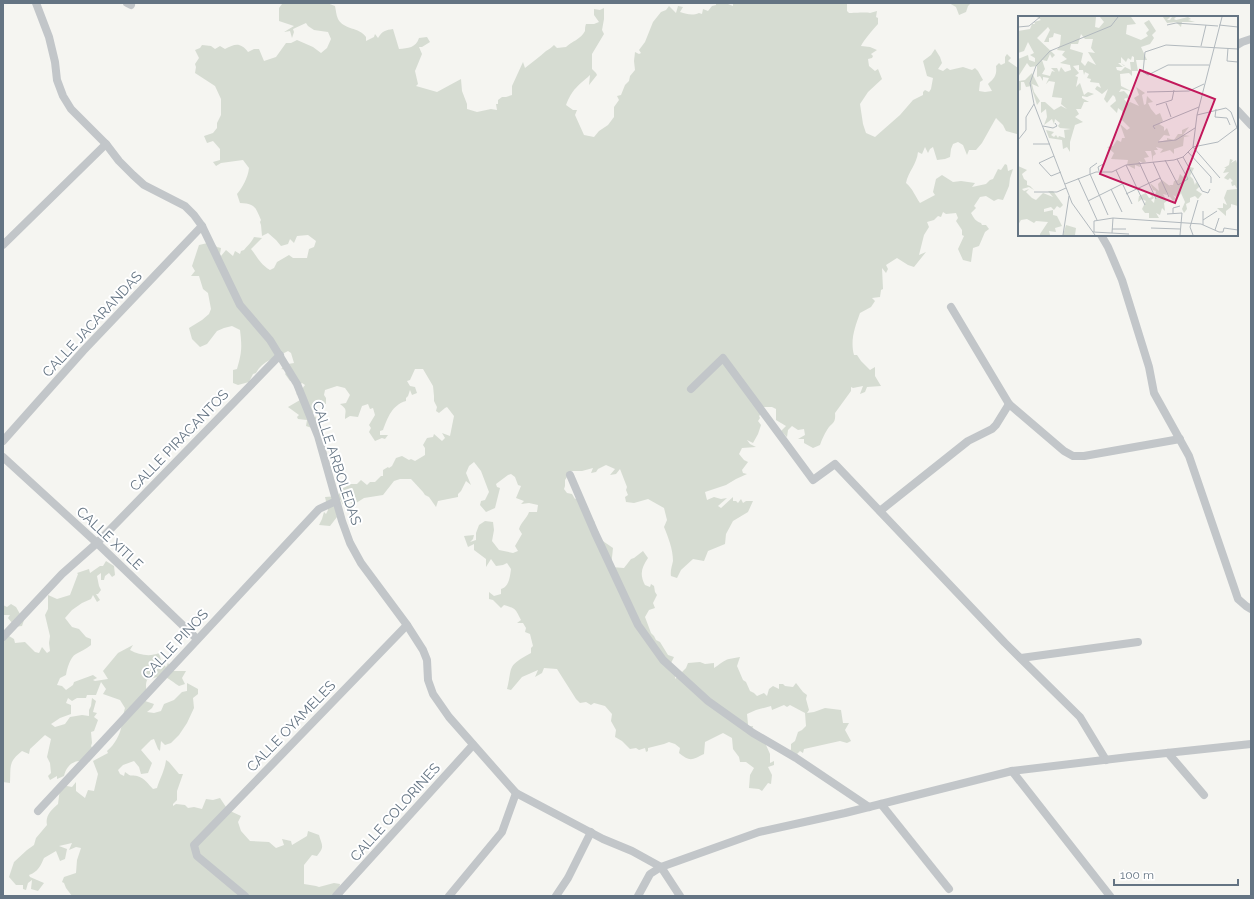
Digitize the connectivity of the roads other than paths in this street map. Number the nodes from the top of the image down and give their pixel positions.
1 (36, 3) edge
2 (1251, 39) edge
3 (1238, 44) edge
4 (1238, 111) edge
5 (1251, 125) edge
6 (106, 144) junction
7 (202, 226) junction
8 (1102, 236) edge
9 (3, 245) edge
10 (951, 307) dead end
11 (280, 356) junction
12 (691, 389) dead end
13 (1009, 404) junction
14 (1180, 439) junction
15 (3, 441) edge
16 (3, 457) edge
17 (570, 475) dead end
18 (336, 501) junction
19 (880, 511) junction
20 (96, 543) junction
21 (1251, 609) edge
22 (407, 625) junction
23 (3, 637) edge
24 (197, 639) junction
25 (1138, 642) dead end
26 (1021, 658) junction
27 (1251, 744) edge
28 (474, 745) junction
29 (1168, 753) junction
30 (1106, 760) junction
31 (1012, 771) junction
32 (516, 793) junction
33 (1204, 795) dead end
34 (881, 804) junction
35 (869, 808) junction
36 (38, 811) dead end
37 (591, 832) junction
38 (661, 868) junction
39 (949, 889) dead end
40 (245, 896) edge
41 (336, 896) edge
42 (449, 896) edge
43 (556, 896) edge
44 (638, 896) edge
45 (680, 896) edge
46 (1108, 896) edge

1 - 6 street, CALLE ARBOLEDAS
2 - 3 street
4 - 5 street
6 - 7 street, CALLE ARBOLEDAS
6 - 9 street
7 - 11 street, CALLE ARBOLEDAS
7 - 15 street, CALLE JACARANDAS
8 - 14 street
10 - 13 street
11 - 18 street, CALLE ARBOLEDAS
11 - 20 street, CALLE PIRACANTOS
12 - 19 street
13 - 14 street
13 - 19 street
14 - 21 street
16 - 20 street, CALLE XITLE
17 - 35 street
18 - 22 street, CALLE ARBOLEDAS
18 - 24 street, CALLE PINOS
19 - 26 street
20 - 23 street, CALLE PIRACANTOS
20 - 24 street, CALLE XITLE
22 - 28 street, CALLE ARBOLEDAS
22 - 40 street, CALLE OYAMELES
24 - 36 street, CALLE PINOS
25 - 26 street
26 - 30 street
27 - 29 street
28 - 32 street, CALLE ARBOLEDAS
28 - 41 street, CALLE COLORINES
29 - 30 street
29 - 33 street
30 - 31 street
31 - 34 street
31 - 46 street
32 - 37 street, CALLE ARBOLEDAS
32 - 42 street
34 - 35 street
34 - 39 street
35 - 38 street
37 - 38 street, CALLE ARBOLEDAS
37 - 43 street
38 - 44 street
38 - 45 street

